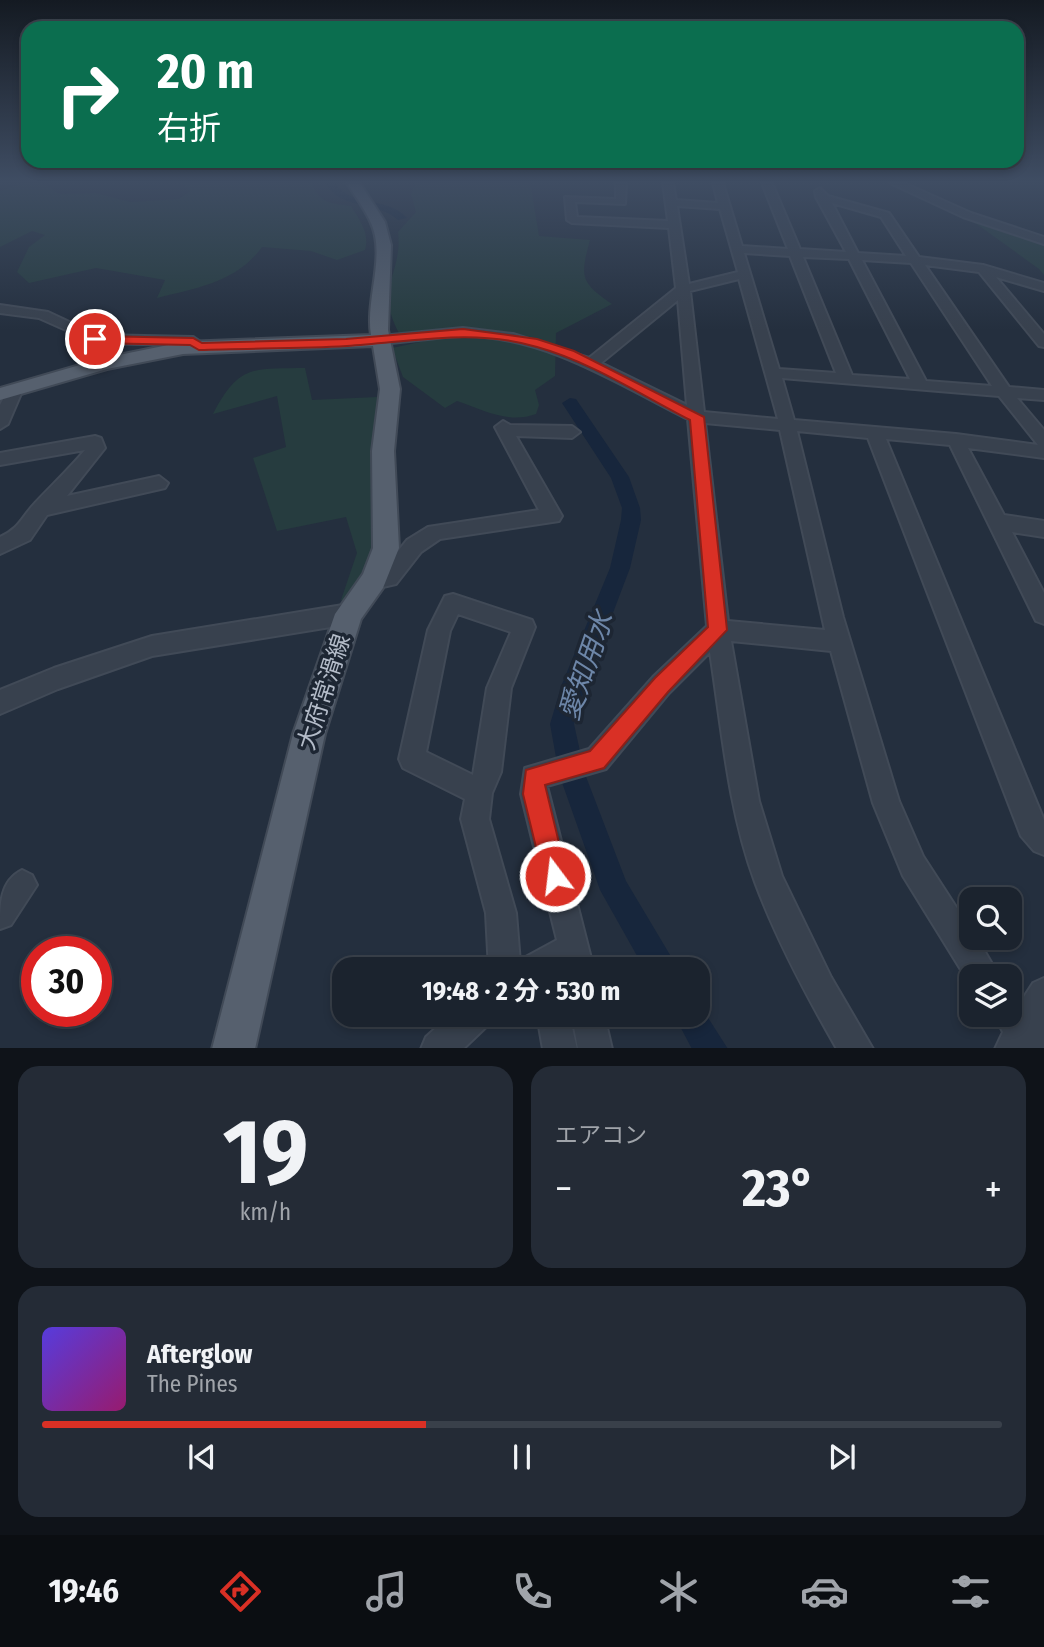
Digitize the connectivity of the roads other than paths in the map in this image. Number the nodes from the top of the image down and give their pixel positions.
1 (381, 232) edge
2 (675, 232) edge
3 (732, 232) edge
4 (787, 232) edge
5 (842, 232) edge
6 (897, 232) edge
7 (1017, 232) edge
8 (1044, 241) edge
9 (737, 249) junction
10 (796, 254) junction
11 (853, 256) junction
12 (916, 260) junction
13 (983, 270) junction
14 (742, 275) junction
15 (1044, 287) edge
16 (683, 289) junction
17 (4, 312) edge
18 (381, 340) junction
19 (1044, 343) edge
20 (199, 346) junction
21 (591, 364) junction
22 (772, 373) junction
23 (845, 377) junction
24 (920, 384) junction
25 (8, 392) edge
26 (1004, 392) junction
27 (1044, 395) edge
28 (697, 417) junction
29 (787, 423) junction
30 (0, 424) edge
31 (572, 432) dead end
32 (875, 434) junction
33 (956, 440) junction
34 (1044, 441) edge
35 (1044, 452) edge
36 (0, 459) edge
37 (159, 484) dead end
38 (41, 509) junction
39 (999, 522) junction
40 (1044, 529) edge
41 (0, 546) edge
42 (374, 580) junction
43 (1044, 611) edge
44 (349, 614) junction
45 (718, 630) junction
46 (839, 642) junction
47 (0, 702) edge
48 (479, 792) junction
49 (1044, 841) edge
50 (22, 885) dead end
51 (0, 914) edge
52 (504, 957) edge
53 (575, 957) edge
54 (975, 964) edge
55 (1044, 994) edge
56 (461, 1027) edge
57 (556, 1027) edge
58 (591, 1027) edge
59 (1020, 1037) edge
60 (233, 1048) edge
61 (438, 1048) edge
62 (560, 1048) edge
63 (595, 1048) edge
64 (856, 1048) edge

1 - 18 main road, 大府常滑線
2 - 16 street
3 - 9 street
4 - 10 street
5 - 11 street
6 - 12 street
7 - 8 street
9 - 10 street
9 - 14 street
10 - 11 street
10 - 23 street
11 - 12 street
11 - 24 street
12 - 13 street
12 - 26 street
13 - 15 street
13 - 19 street
14 - 16 street
14 - 22 street
16 - 21 street
16 - 28 street
17 - 20 street
18 - 20 main road
18 - 21 street
18 - 42 main road, 大府常滑線
20 - 25 main road
21 - 28 street
22 - 23 street
22 - 29 street
23 - 24 street
24 - 26 street
25 - 30 street
26 - 27 street
26 - 34 street
28 - 29 street
28 - 45 street
29 - 32 street
29 - 46 street
31 - 42 street
32 - 33 street
32 - 49 street
33 - 35 street
33 - 39 street
36 - 38 street
37 - 38 street
38 - 41 street
39 - 40 street
39 - 43 street
42 - 44 main road, 大府常滑線
44 - 47 street
44 - 60 main road, 大府常滑線
45 - 46 street
45 - 53 street
45 - 64 street
46 - 54 street
48 - 48 street
48 - 52 street
50 - 51 street
55 - 59 street
56 - 61 street
57 - 62 street
58 - 63 street

